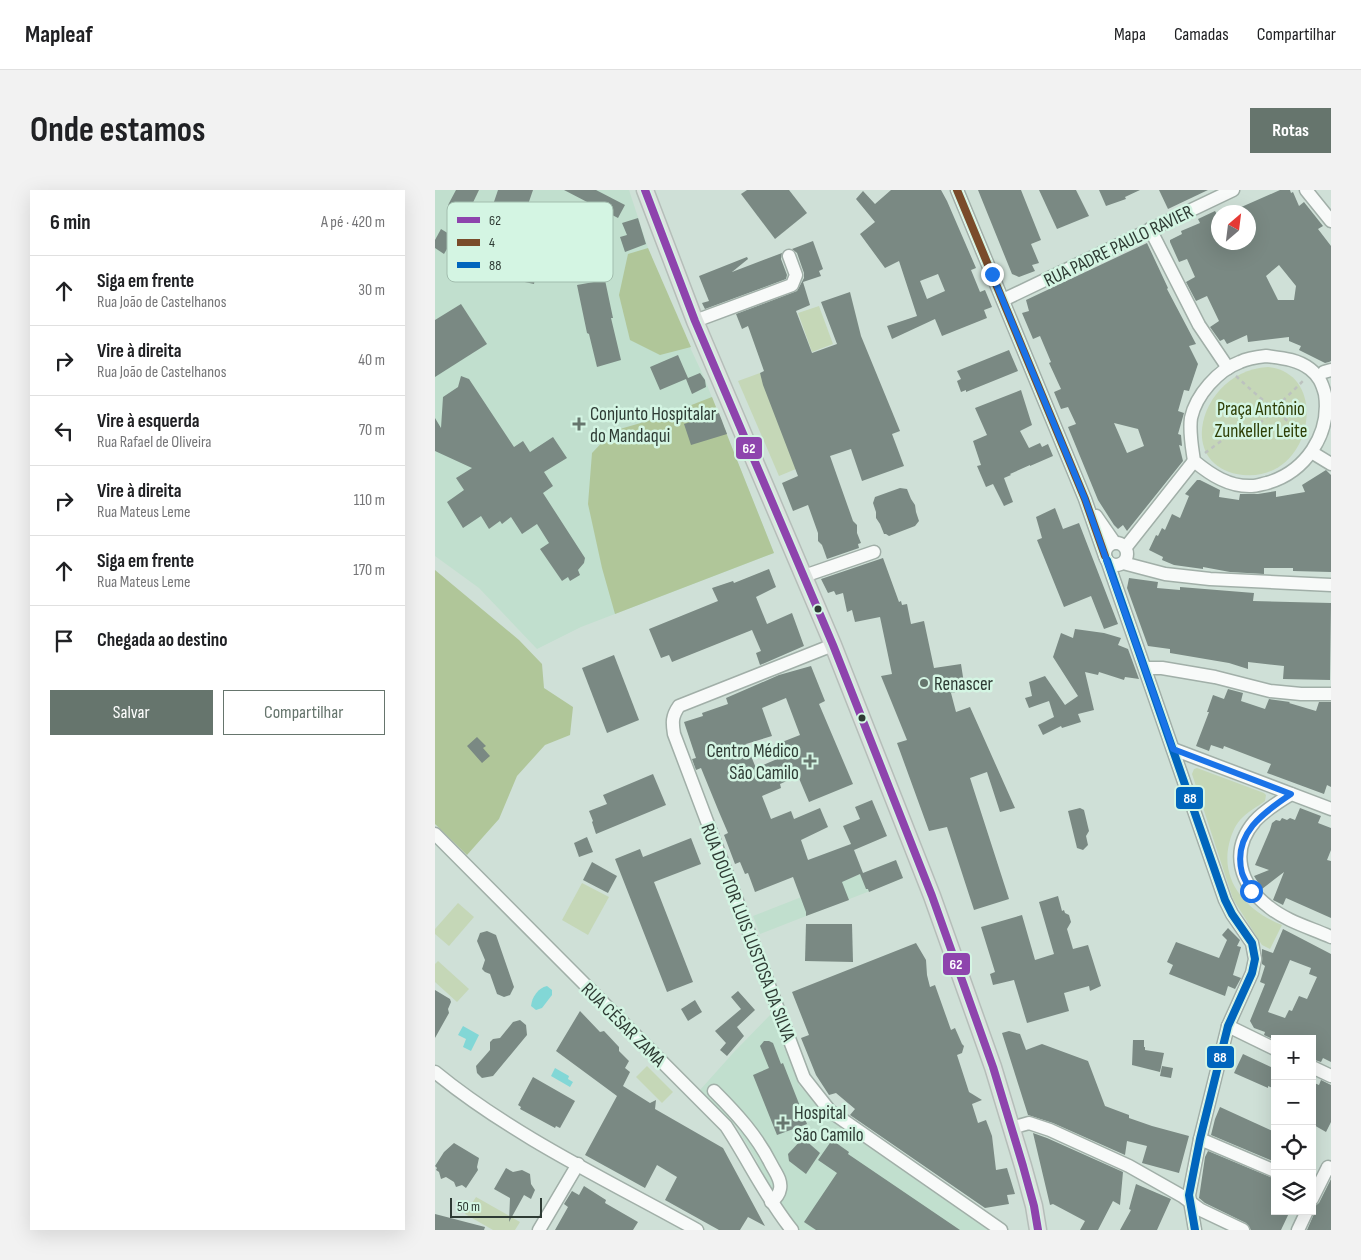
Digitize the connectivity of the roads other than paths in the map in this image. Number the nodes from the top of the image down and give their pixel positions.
1 (645, 190) edge
2 (957, 190) edge
3 (1233, 190) edge
4 (1306, 190) edge
5 (1331, 221) edge
6 (1150, 230) junction
7 (789, 256) dead end
8 (1003, 300) junction
9 (695, 321) junction
10 (1228, 368) junction
11 (1323, 372) edge
12 (1315, 450) junction
13 (1194, 461) junction
14 (1331, 464) edge
15 (875, 552) dead end
16 (1117, 555) junction
17 (803, 576) junction
18 (1331, 585) edge
19 (833, 646) junction
20 (1145, 668) junction
21 (1331, 694) edge
22 (1173, 749) junction
23 (1291, 794) junction
24 (1331, 809) edge
25 (435, 834) edge
26 (1331, 937) edge
27 (1228, 1026) junction
28 (1271, 1047) edge
29 (1316, 1069) edge
30 (435, 1072) edge
31 (1331, 1076) edge
32 (715, 1091) dead end
33 (1011, 1128) junction
34 (1200, 1139) junction
35 (578, 1164) junction
36 (1328, 1167) dead end
37 (1273, 1170) edge
38 (1316, 1188) edge
39 (771, 1202) junction
40 (1190, 1203) junction
41 (1305, 1215) edge
42 (539, 1230) edge
43 (697, 1230) edge
44 (792, 1230) edge
45 (1001, 1230) edge
46 (1038, 1230) edge
47 (1195, 1230) edge
48 (1243, 1230) edge
49 (1298, 1230) edge

1 - 9 main road
2 - 8 street
3 - 6 street, RUA PADRE PAULO RAVIER
4 - 5 street
6 - 8 street, RUA PADRE PAULO RAVIER
6 - 10 street
7 - 9 street
8 - 16 street
9 - 17 main road
10 - 11 street
10 - 13 street
11 - 12 street
12 - 13 street
12 - 14 street
13 - 16 street
15 - 17 street
16 - 18 street
16 - 20 street
17 - 19 main road
19 - 33 main road
19 - 45 street, RUA DOUTOR LUIS LUSTOSA DA SILVA
20 - 21 street
20 - 22 street
22 - 23 street
22 - 27 street
23 - 24 street
23 - 26 street
25 - 39 street, RUA CÉSAR ZAMA
27 - 28 street
27 - 34 street
29 - 31 street
30 - 35 street
32 - 39 street
33 - 40 street
33 - 46 main road
34 - 37 street
34 - 40 street
35 - 42 street
35 - 43 street
36 - 38 street
39 - 44 street, RUA CÉSAR ZAMA
40 - 47 street
40 - 48 street
41 - 49 street

